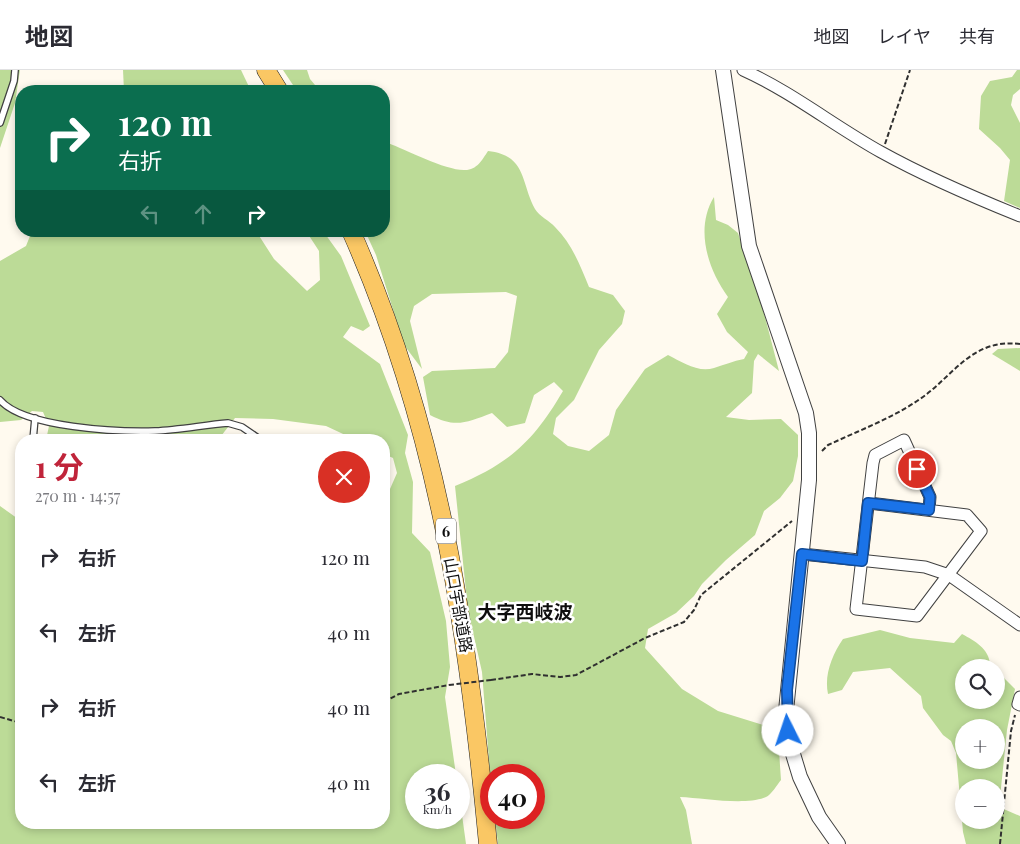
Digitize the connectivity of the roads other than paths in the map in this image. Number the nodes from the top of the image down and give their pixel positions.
1 (15, 70) edge
2 (266, 70) edge
3 (723, 70) edge
4 (743, 70) edge
5 (275, 85) edge
6 (0, 123) edge
7 (1020, 216) edge
8 (354, 237) edge
9 (0, 400) edge
10 (34, 418) junction
11 (33, 434) edge
12 (252, 434) edge
13 (868, 503) junction
14 (929, 510) junction
15 (802, 554) junction
16 (862, 561) junction
17 (950, 575) junction
18 (1020, 625) edge
19 (488, 844) edge
20 (838, 844) edge

1 - 6 lane
2 - 5 main road
3 - 15 street
4 - 7 street
8 - 19 main road, 山口宇部道路 / 6
9 - 10 lane
10 - 11 lane
10 - 12 lane
13 - 14 street
13 - 14 street
13 - 16 street
14 - 17 street
15 - 16 street
15 - 20 street
16 - 17 street
16 - 17 street
17 - 18 street

